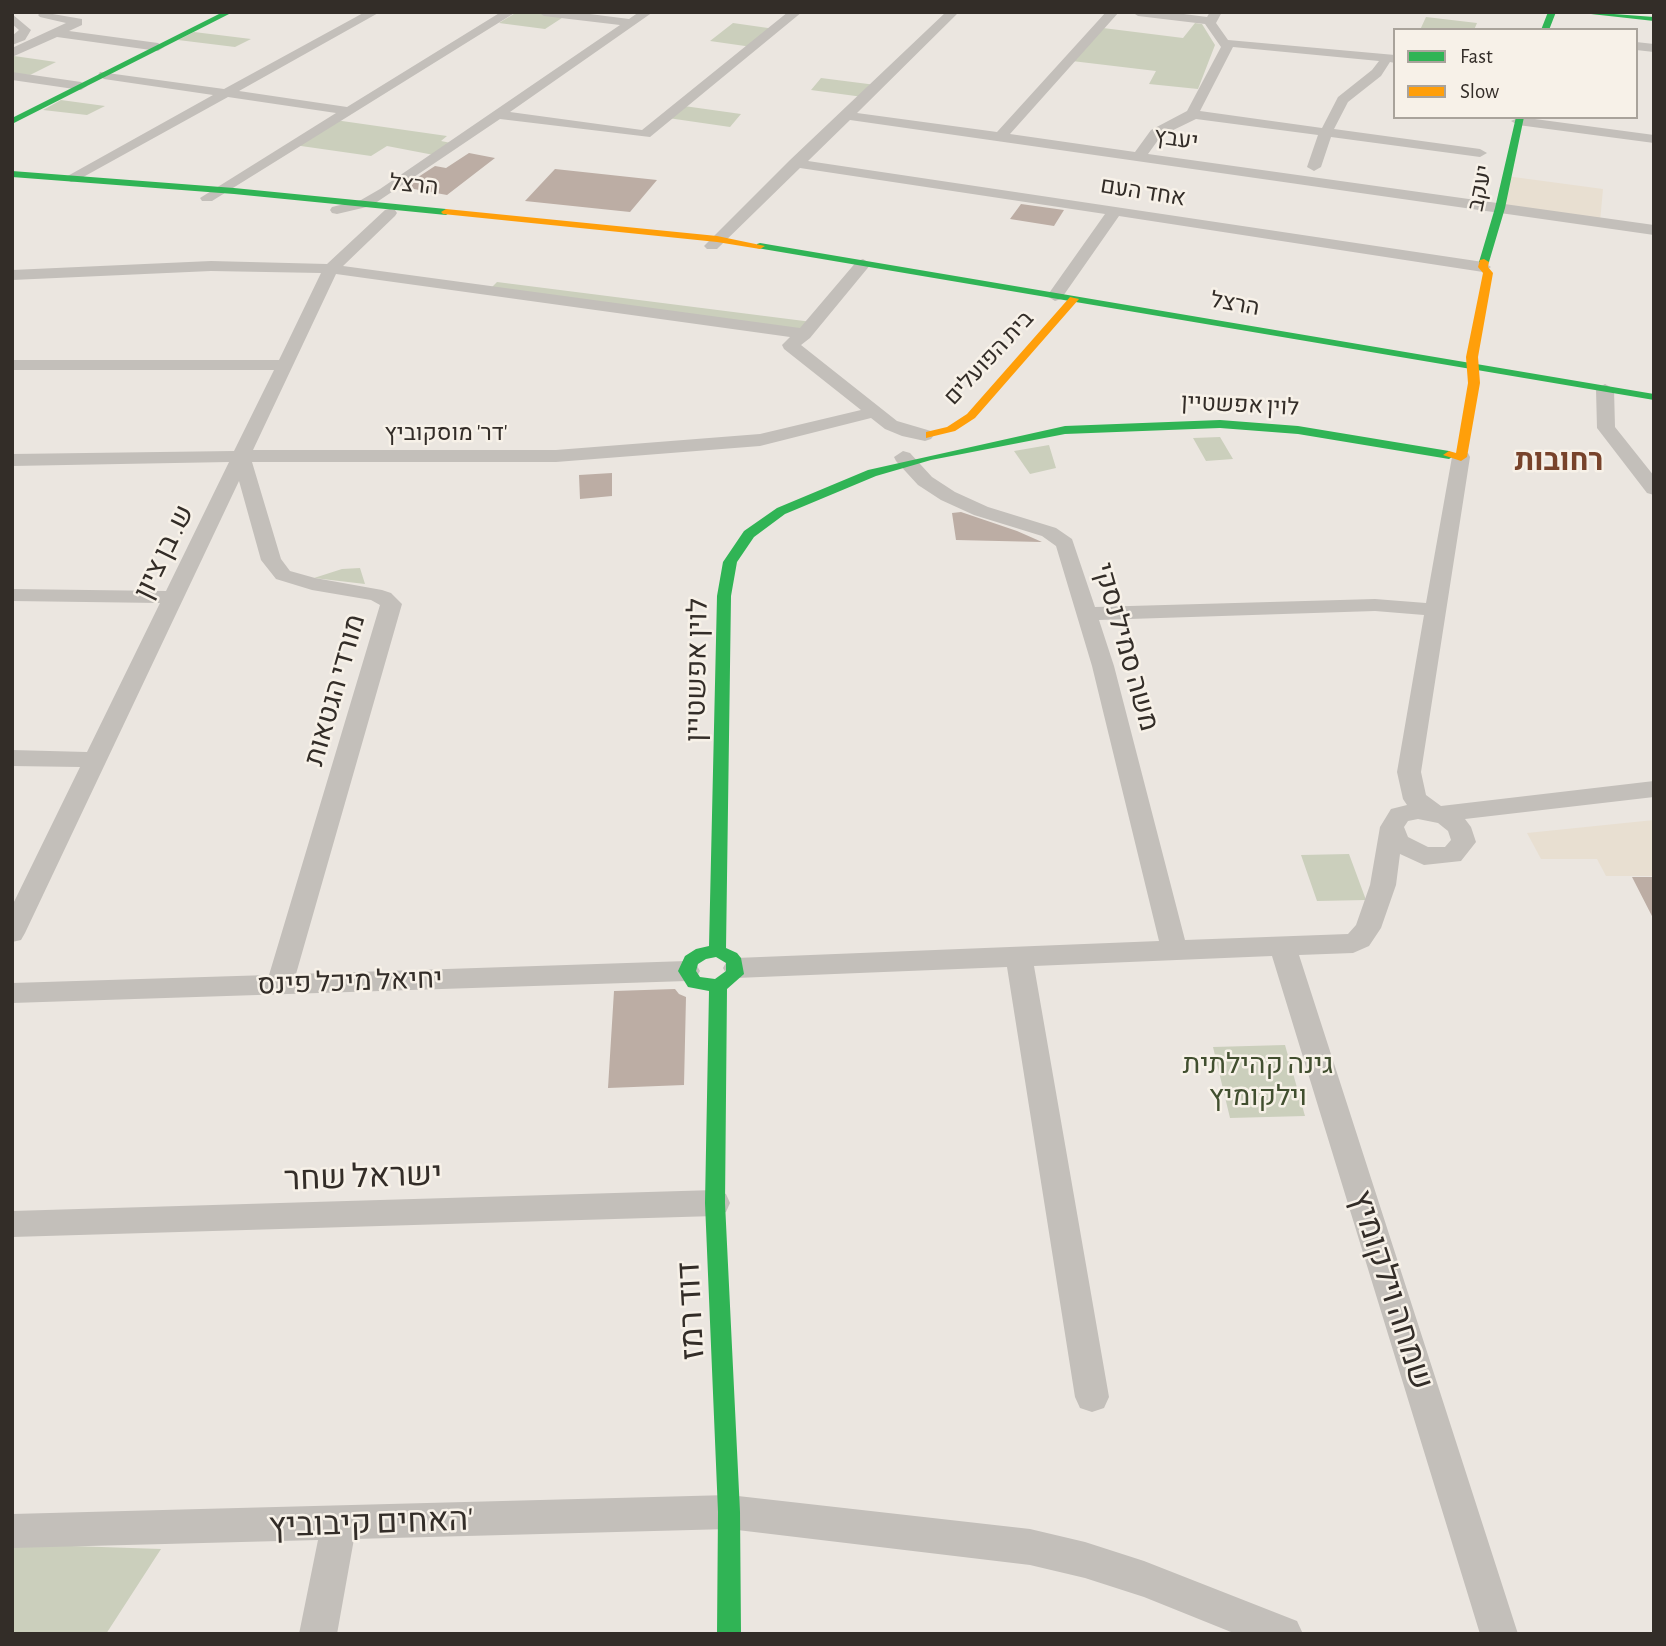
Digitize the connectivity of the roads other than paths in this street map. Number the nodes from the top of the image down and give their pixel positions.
1 (229, 12) edge
2 (374, 12) edge
3 (510, 12) edge
4 (544, 12) edge
5 (647, 12) edge
6 (796, 12) edge
7 (953, 12) edge
8 (1112, 12) edge
9 (1138, 12) edge
10 (1591, 12) edge
11 (1627, 12) edge
12 (46, 14) edge
13 (12, 17) edge
14 (1213, 17) edge
15 (1654, 17) edge
16 (631, 23) junction
17 (56, 33) junction
18 (12, 41) edge
19 (1226, 43) junction
20 (159, 47) junction
21 (12, 52) edge
22 (1391, 58) edge
23 (104, 75) junction
24 (12, 76) edge
25 (81, 86) junction
26 (228, 93) junction
27 (350, 111) junction
28 (499, 114) junction
29 (846, 114) junction
30 (1191, 114) junction
31 (1519, 119) edge
32 (12, 121) edge
33 (1326, 132) junction
34 (1000, 137) junction
35 (1654, 139) edge
36 (1480, 153) dead end
37 (1138, 156) junction
38 (795, 163) junction
39 (1314, 167) dead end
40 (12, 173) edge
41 (71, 178) junction
42 (12, 181) edge
43 (385, 192) junction
44 (220, 195) junction
45 (366, 203) junction
46 (1500, 208) junction
47 (393, 209) junction
48 (337, 210) junction
49 (1115, 211) junction
50 (1654, 230) edge
51 (714, 242) junction
52 (863, 264) junction
53 (1483, 267) junction
54 (331, 269) junction
55 (12, 275) edge
56 (1055, 296) junction
57 (1466, 298) dead end
58 (1074, 299) junction
59 (809, 327) junction
60 (12, 365) edge
61 (285, 365) junction
62 (1471, 366) junction
63 (1605, 389) junction
64 (1654, 397) edge
65 (976, 411) junction
66 (875, 412) junction
67 (891, 425) junction
68 (927, 435) junction
69 (1014, 440) junction
70 (241, 456) junction
71 (912, 456) junction
72 (1461, 457) junction
73 (12, 460) edge
74 (1654, 489) edge
75 (12, 594) edge
76 (173, 597) junction
77 (1436, 610) junction
78 (1087, 614) junction
79 (12, 758) edge
80 (96, 760) junction
81 (1654, 789) edge
82 (1654, 803) edge
83 (1437, 814) junction
84 (1392, 827) junction
85 (1464, 839) junction
86 (1434, 858) junction
87 (1383, 885) junction
88 (12, 933) edge
89 (1283, 947) junction
90 (1174, 950) junction
91 (1019, 958) junction
92 (723, 968) junction
93 (687, 971) junction
94 (281, 984) junction
95 (12, 993) edge
96 (715, 1203) junction
97 (12, 1224) edge
98 (1092, 1397) dead end
99 (729, 1513) junction
100 (339, 1524) junction
101 (12, 1531) edge
102 (318, 1634) edge
103 (729, 1634) edge
104 (1284, 1634) edge
105 (1499, 1634) edge

1 - 20 street
2 - 26 street
3 - 27 street
4 - 16 street
5 - 16 street
6 - 28 street
7 - 29 street
8 - 34 street
9 - 14 street
10 - 15 street
11 - 15 street
12 - 17 street
13 - 18 street
14 - 19 street
16 - 28 street
17 - 20 street
17 - 21 street
19 - 22 street
19 - 30 street
20 - 23 street
22 - 33 street
23 - 25 street
23 - 26 street
24 - 25 street
25 - 32 street
26 - 27 street
26 - 41 street
27 - 44 street
28 - 43 street
29 - 34 street, יעבץ
29 - 38 street
30 - 33 street
30 - 37 street
31 - 35 street
31 - 46 street, יעקב
33 - 36 street
33 - 39 street
34 - 37 street, יעבץ
37 - 46 street, יעבץ
38 - 49 street, אחד העם
38 - 51 street
40 - 41 street, הרצל
41 - 44 street, הרצל
42 - 44 street, הרצל
43 - 45 street
43 - 47 street
44 - 45 street, הרצל
44 - 48 street, הרצל
45 - 47 street, הרצל
45 - 48 street
46 - 50 street, יעבץ
46 - 53 street, יעקב
47 - 48 street, הרצל
47 - 51 street, הרצל
47 - 54 street, ש. בן ציון
49 - 53 street, אחד העם
49 - 56 street
51 - 52 street, הרצל
52 - 56 street, הרצל
52 - 59 street
53 - 57 street, יעקב
53 - 62 street, יעקב
54 - 55 street
54 - 59 street
54 - 61 street, ש. בן ציון
56 - 58 street, הרצל
58 - 62 street, הרצל
58 - 65 street, בית הפועלים
59 - 66 street
60 - 61 street
61 - 70 street, ש. בן ציון
62 - 63 street, הרצל
62 - 72 street
63 - 64 street, הרצל
63 - 74 street
65 - 68 street, בית הפועלים
65 - 69 street
66 - 67 street
66 - 70 street, דר' מוסקוביץ'
67 - 68 street
67 - 71 street
68 - 71 street, בית הפועלים
68 - 71 street
69 - 71 street, לוין אפשטיין
69 - 72 street, לוין אפשטיין
70 - 73 street, דר' מוסקוביץ'
70 - 76 street, ש. בן ציון
70 - 94 street, מורדי הגטאות
71 - 78 street, משה סמילנסקי
71 - 92 street, לוין אפשטיין
72 - 77 street
75 - 76 street
76 - 80 street, ש. בן ציון
77 - 78 street
77 - 83 street
78 - 90 street, משה סמילנסקי
79 - 80 street
80 - 88 street, ש. בן ציון
81 - 83 street
82 - 85 street
83 - 84 street
83 - 85 street
84 - 86 street
84 - 87 street
85 - 86 street
86 - 87 street
87 - 89 street
89 - 90 street
89 - 105 street, שמחה וילקומיץ
90 - 91 street
91 - 92 street
91 - 98 street
92 - 93 street
92 - 93 street
92 - 96 street, דוד רמז
93 - 94 street, יחיאל מיכל פינס
94 - 95 street, יחיאל מיכל פינס
96 - 97 street, ישראל שחר
96 - 99 street, דוד רמז
99 - 100 street, האחים קיבוביץ'
99 - 103 street, דוד רמז
99 - 104 street, האחים קיבוביץ'
100 - 101 street, האחים קיבוביץ'
100 - 102 street

